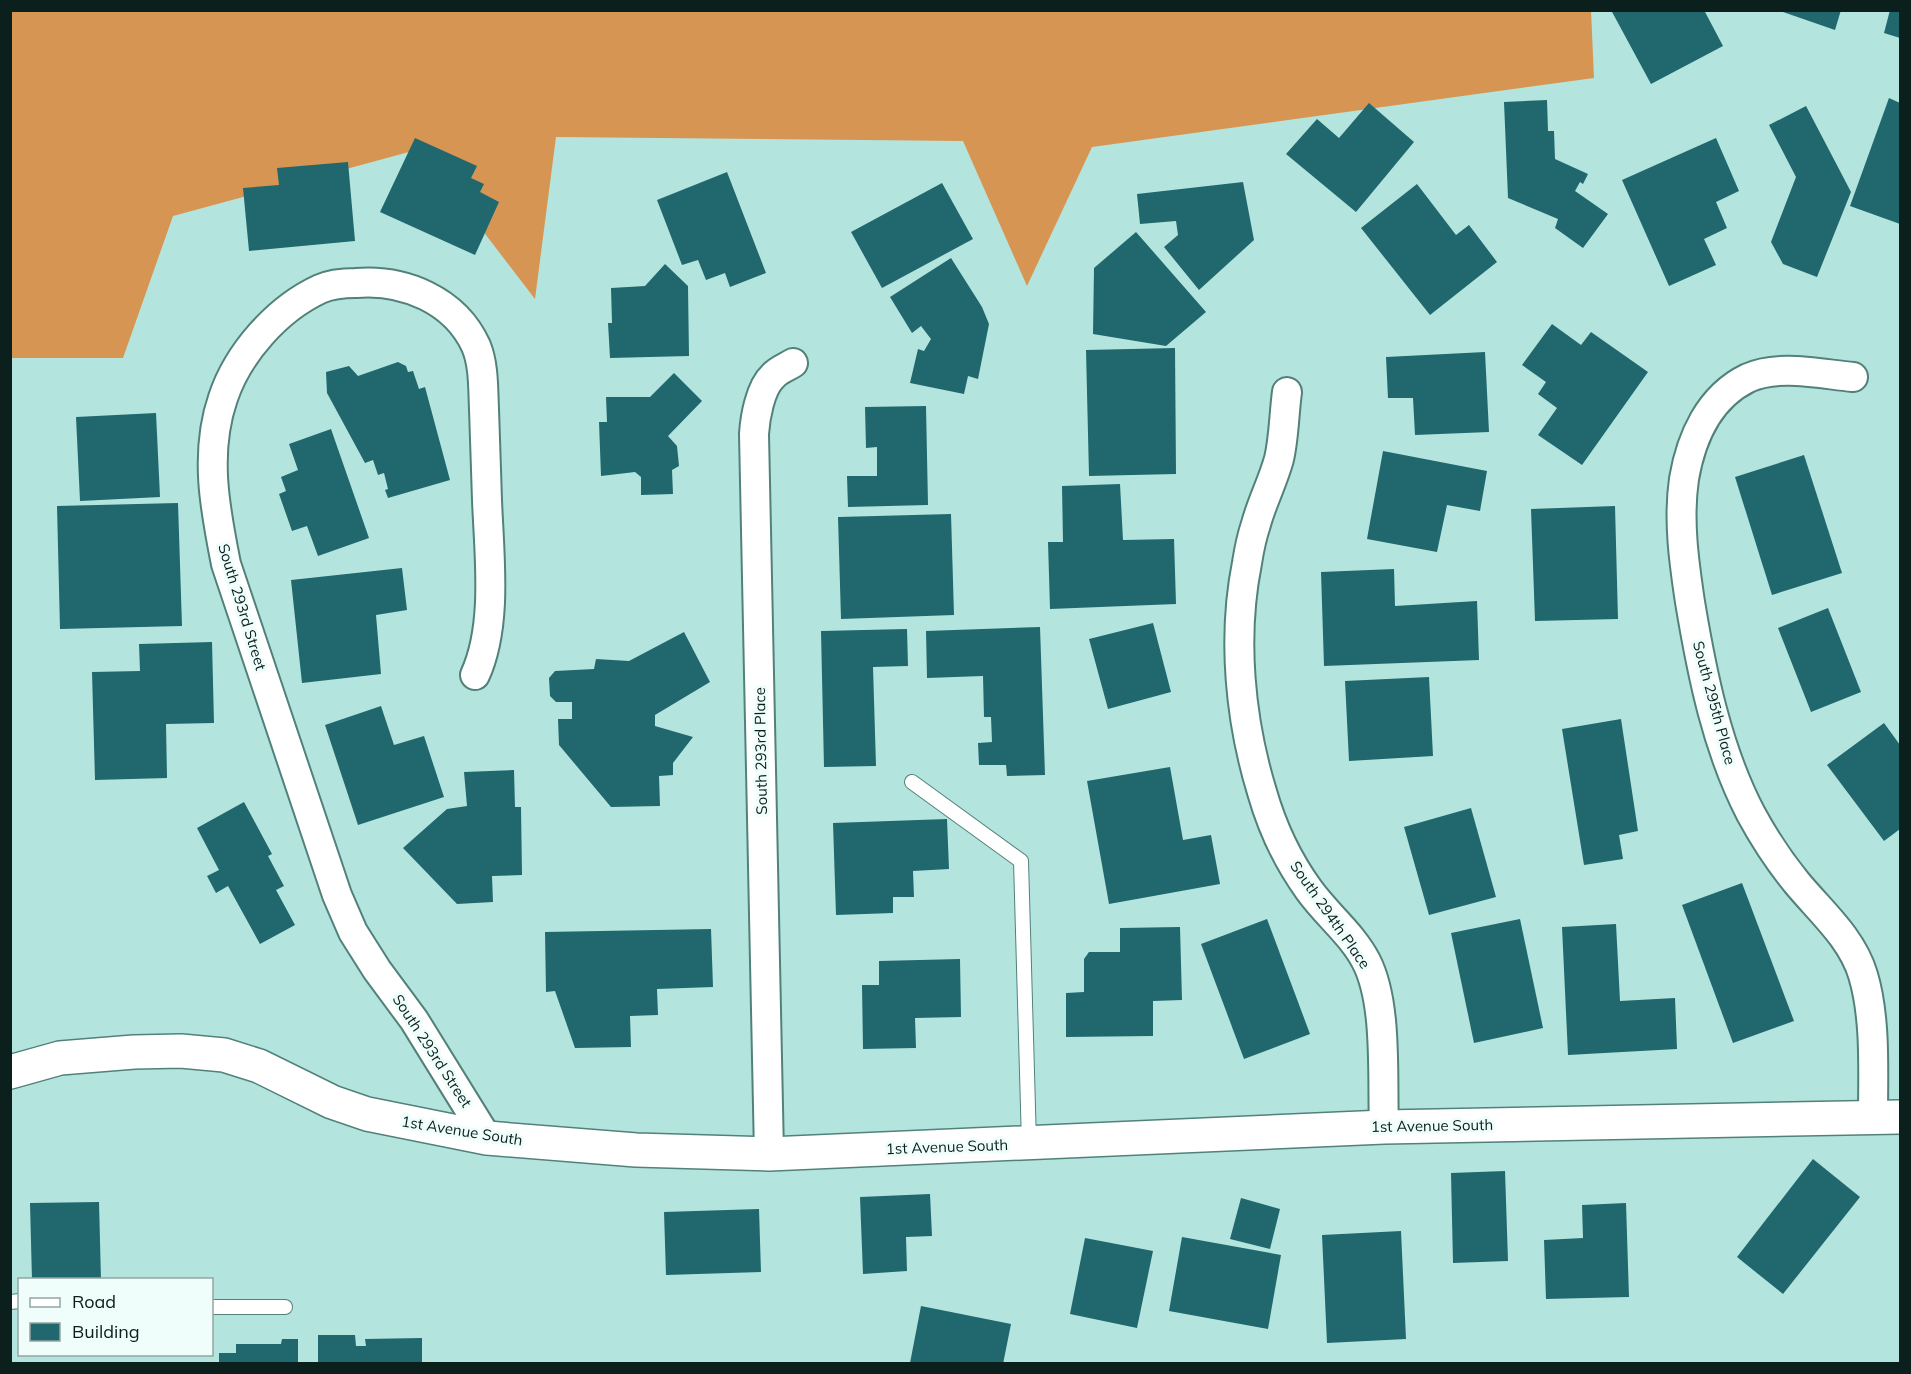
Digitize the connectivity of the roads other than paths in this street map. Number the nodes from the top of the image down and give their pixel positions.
1 (793, 363) dead end
2 (1853, 377) dead end
3 (1287, 392) dead end
4 (476, 675) dead end
5 (912, 782) dead end
6 (10, 1072) edge
7 (1887, 1117) edge
8 (1384, 1127) junction
9 (487, 1138) junction
10 (1029, 1143) junction
11 (769, 1154) junction
12 (213, 1307) edge
13 (285, 1307) dead end

1 - 11 street, South 293rd Place
2 - 7 street, South 295th Place
3 - 8 street, South 294th Place
4 - 9 street, South 293rd Street
5 - 10 lane
6 - 9 street, 1st Avenue South
7 - 8 street, 1st Avenue South
8 - 10 street, 1st Avenue South
9 - 11 street, 1st Avenue South
10 - 11 street, 1st Avenue South
12 - 13 lane

